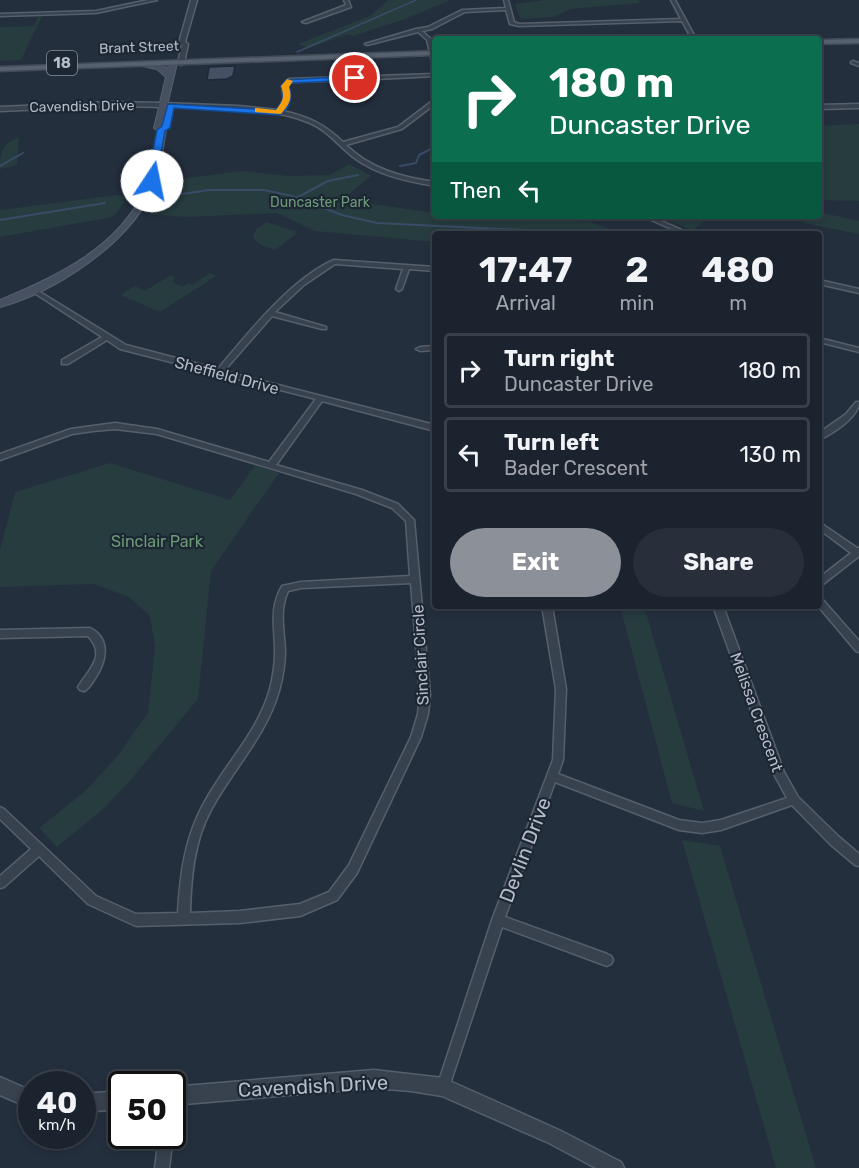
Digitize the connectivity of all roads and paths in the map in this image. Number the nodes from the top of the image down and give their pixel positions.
1 (155, 0) edge
2 (194, 0) edge
3 (346, 0) edge
4 (506, 0) edge
5 (673, 0) edge
6 (509, 9) junction
7 (0, 15) edge
8 (684, 20) junction
9 (304, 22) dead end
10 (418, 30) junction
11 (692, 36) edge
12 (859, 41) edge
13 (822, 42) edge
14 (367, 44) dead end
15 (432, 48) edge
16 (432, 53) edge
17 (178, 61) junction
18 (853, 62) dead end
19 (136, 64) junction
20 (859, 65) edge
21 (0, 67) edge
22 (432, 75) edge
23 (170, 76) junction
24 (355, 78) junction
25 (357, 96) dead end
26 (432, 103) edge
27 (168, 105) junction
28 (859, 106) edge
29 (822, 107) edge
30 (0, 109) edge
31 (279, 112) junction
32 (343, 144) junction
33 (432, 183) edge
34 (652, 219) edge
35 (681, 231) edge
36 (407, 267) junction
37 (432, 269) edge
38 (822, 283) edge
39 (399, 288) dead end
40 (33, 290) junction
41 (859, 291) edge
42 (0, 304) edge
43 (270, 313) junction
44 (324, 328) dead end
45 (106, 337) junction
46 (822, 341) edge
47 (432, 348) edge
48 (420, 349) dead end
49 (859, 350) edge
50 (65, 362) dead end
51 (219, 373) junction
52 (320, 399) junction
53 (859, 404) edge
54 (432, 427) edge
55 (822, 435) edge
56 (0, 457) edge
57 (272, 464) junction
58 (822, 527) edge
59 (858, 552) edge
60 (416, 579) junction
61 (822, 581) edge
62 (822, 604) edge
63 (548, 609) edge
64 (719, 609) edge
65 (0, 634) edge
66 (859, 648) edge
67 (83, 687) dead end
68 (553, 777) junction
69 (795, 800) junction
70 (0, 812) edge
71 (38, 850) junction
72 (859, 861) edge
73 (0, 883) edge
74 (184, 919) junction
75 (498, 920) junction
76 (607, 960) dead end
77 (0, 1086) edge
78 (443, 1087) junction
79 (18, 1094) edge
80 (186, 1095) edge
81 (164, 1149) edge
82 (162, 1168) edge
83 (615, 1168) edge

1 - 7 street
2 - 17 street
3 - 9 street
4 - 6 street
5 - 8 street
6 - 8 street
6 - 10 street
8 - 11 street
10 - 14 street
10 - 15 street
12 - 13 main road
16 - 17 main road, Brant Street / 18
17 - 19 main road, Brant Street / 18
17 - 21 main road, Brant Street / 18
17 - 23 main road
17 - 27 main road
18 - 20 street
19 - 21 main road, Brant Street / 18
19 - 23 main road
22 - 24 street
23 - 27 main road
24 - 25 street
24 - 31 street
26 - 32 street
27 - 30 street, Cavendish Drive
27 - 31 street
27 - 40 main road
28 - 29 street
31 - 32 street
32 - 33 street
34 - 35 street
36 - 37 street
36 - 39 street
36 - 43 street
38 - 41 street
40 - 42 main road
40 - 45 street, Sheffield Drive
43 - 44 street
43 - 51 street
45 - 50 street
45 - 51 street, Sheffield Drive
46 - 49 street
47 - 48 street
51 - 52 street, Sheffield Drive
52 - 54 street, Sheffield Drive
52 - 57 street
53 - 55 street
56 - 57 street, Sinclair Circle
57 - 60 street, Sinclair Circle
58 - 59 street
59 - 61 street
60 - 74 street
60 - 74 street, Sinclair Circle
62 - 66 street
63 - 68 street, Devlin Drive
64 - 69 street, Melissa Crescent
65 - 67 street
68 - 69 street
68 - 75 street, Devlin Drive
69 - 72 street, Melissa Crescent
70 - 71 street, Sinclair Circle
71 - 73 street
71 - 74 street, Sinclair Circle
75 - 76 street
75 - 78 street, Devlin Drive
77 - 79 street
78 - 80 street, Cavendish Drive
78 - 83 street, Cavendish Drive
81 - 82 street

